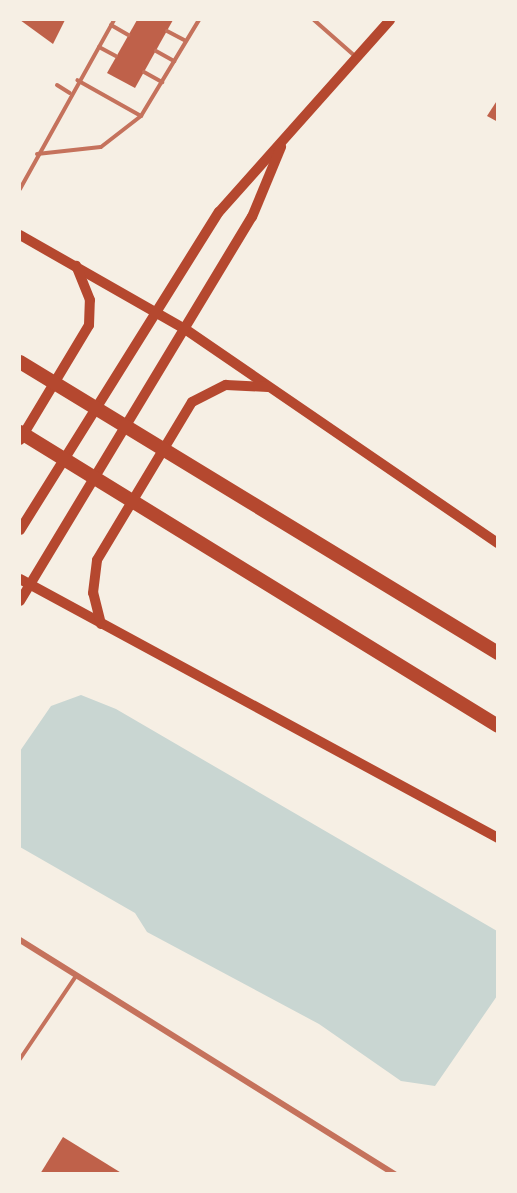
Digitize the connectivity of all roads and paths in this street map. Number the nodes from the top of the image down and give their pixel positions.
1 (114, 20) edge
2 (199, 20) edge
3 (314, 20) edge
4 (390, 20) edge
5 (111, 25) junction
6 (167, 31) dead end
7 (128, 35) dead end
8 (186, 41) junction
9 (98, 47) junction
10 (156, 51) dead end
11 (116, 56) dead end
12 (356, 58) junction
13 (174, 61) junction
14 (144, 72) dead end
15 (77, 80) junction
16 (162, 82) junction
17 (57, 85) dead end
18 (70, 93) junction
19 (141, 116) junction
20 (281, 147) junction
21 (38, 154) junction
22 (20, 189) edge
23 (20, 235) edge
24 (76, 266) junction
25 (157, 311) junction
26 (185, 328) junction
27 (20, 362) edge
28 (271, 388) junction
29 (20, 432) edge
30 (20, 440) edge
31 (20, 530) edge
32 (498, 543) edge
33 (20, 579) edge
34 (30, 584) junction
35 (20, 601) edge
36 (101, 624) junction
37 (498, 653) edge
38 (498, 726) edge
39 (498, 838) edge
40 (20, 940) edge
41 (76, 976) junction
42 (20, 1059) edge
43 (395, 1173) edge

1 - 5 lane
2 - 8 lane
3 - 12 lane
4 - 12 main road
5 - 7 lane
5 - 9 lane
6 - 8 lane
8 - 13 lane
9 - 11 lane
9 - 15 lane
10 - 13 lane
12 - 20 main road
13 - 16 lane
14 - 16 lane
15 - 18 lane
15 - 19 lane
16 - 19 lane
17 - 18 lane
18 - 21 lane
19 - 21 lane
20 - 25 main road
20 - 26 main road
21 - 22 lane
23 - 24 main road
24 - 25 main road
24 - 30 main road
25 - 26 main road
25 - 31 main road
26 - 28 main road
26 - 34 main road
27 - 37 highway
28 - 32 main road
28 - 36 main road
29 - 38 highway
33 - 34 main road
34 - 35 main road
34 - 36 main road
36 - 39 main road
40 - 41 street
41 - 42 lane
41 - 43 street

